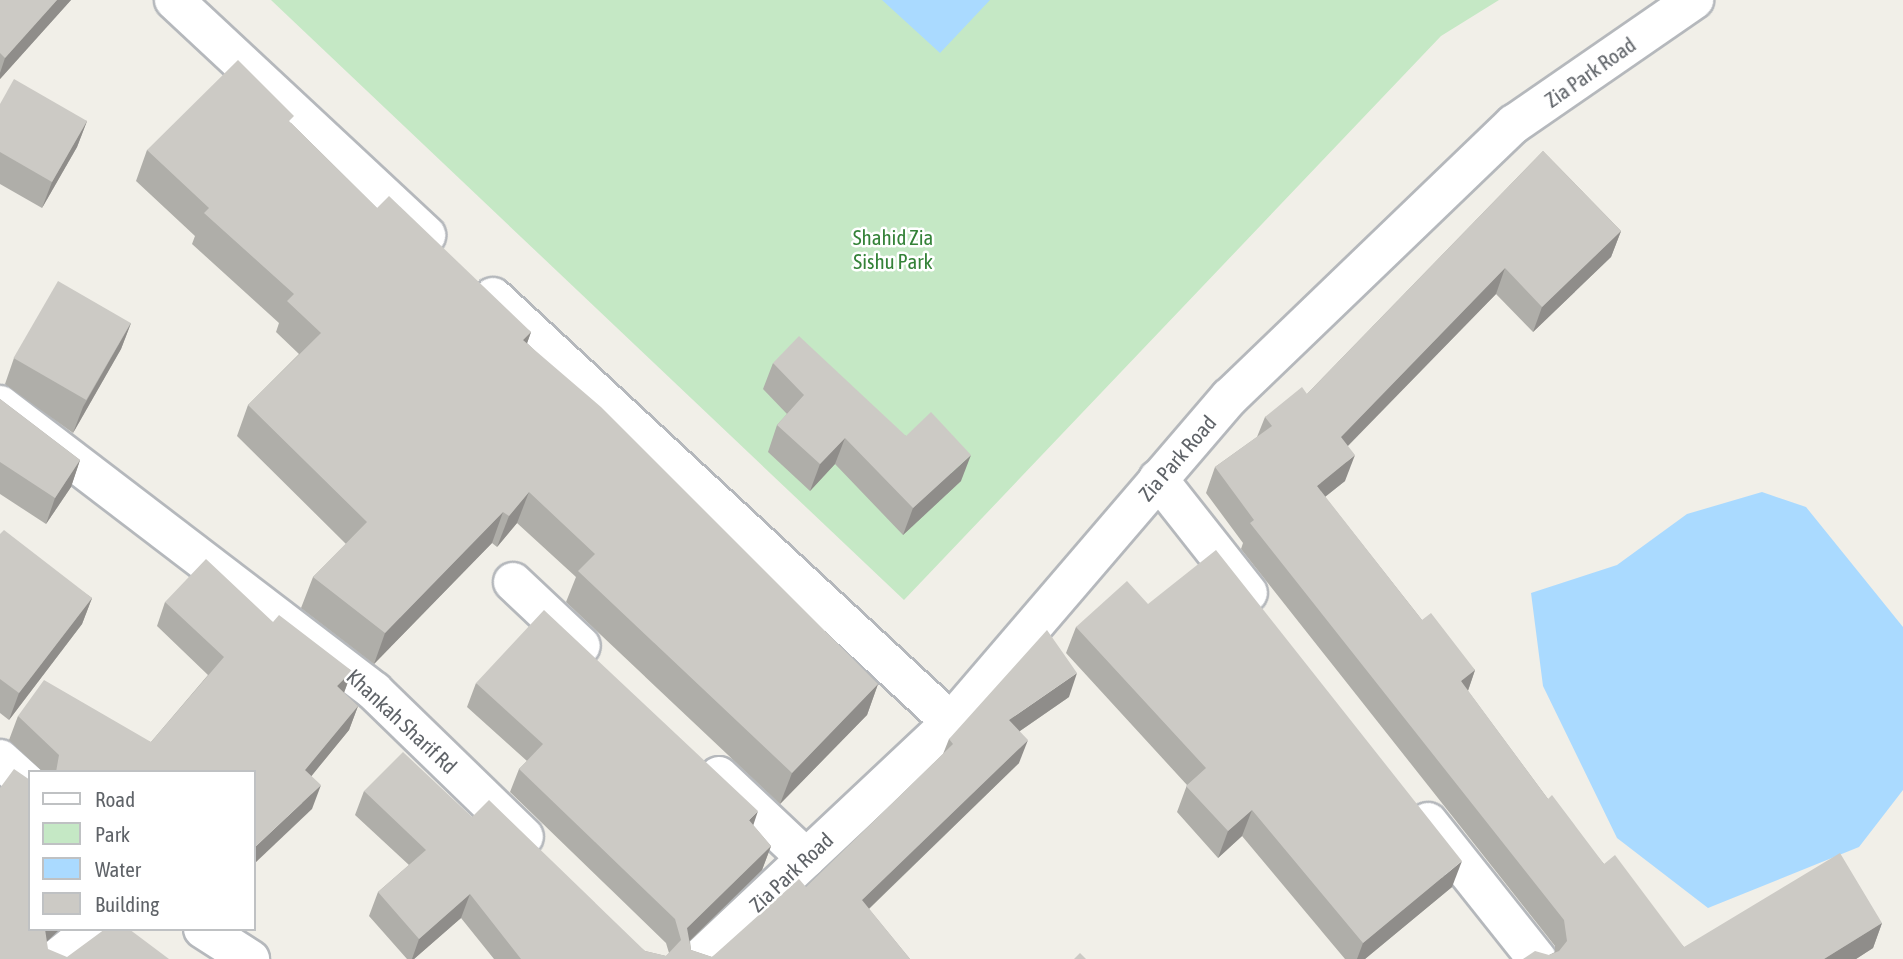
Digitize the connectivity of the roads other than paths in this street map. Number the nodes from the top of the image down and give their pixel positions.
1 (174, 0) edge
2 (1694, 0) edge
3 (0, 405) edge
4 (1158, 479) junction
5 (513, 582) dead end
6 (1270, 622) edge
7 (604, 668) edge
8 (951, 723) junction
9 (695, 754) edge
10 (0, 759) edge
11 (28, 784) edge
12 (1408, 797) edge
13 (806, 858) junction
14 (552, 863) edge
15 (92, 931) edge
16 (206, 931) edge
17 (57, 959) edge
18 (250, 959) edge
19 (699, 959) edge
20 (1537, 959) edge

1 - 8 street
2 - 4 street, Zia Park Road
3 - 14 street, Khankah Sharif Rd
4 - 6 street
4 - 8 street, Zia Park Road
5 - 7 street
8 - 13 street, Zia Park Road
9 - 13 street
10 - 11 street
12 - 20 street
13 - 19 street, Zia Park Road
15 - 17 street
16 - 18 street

